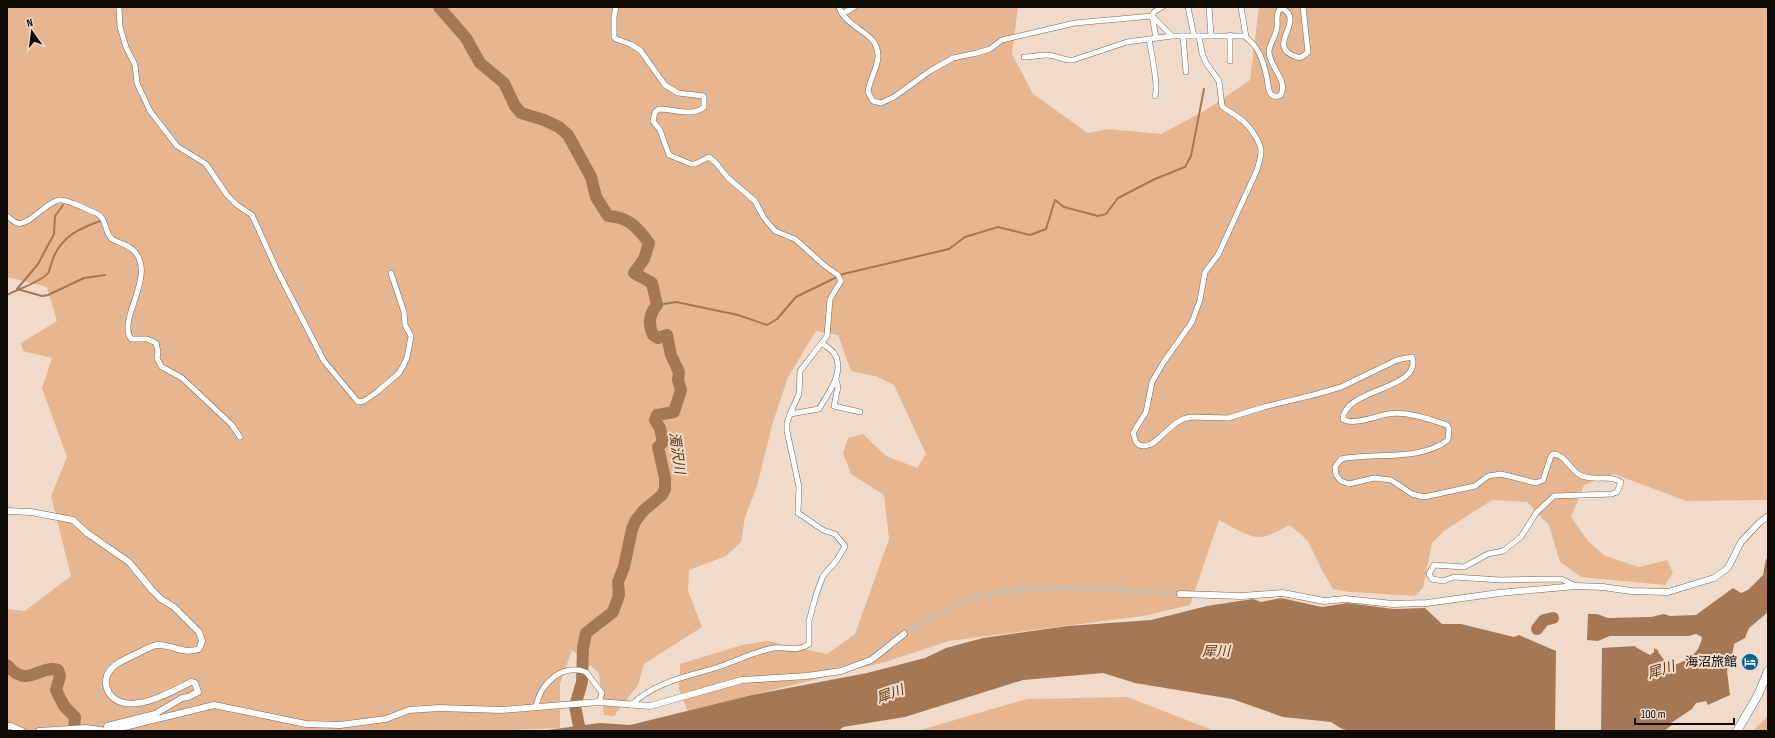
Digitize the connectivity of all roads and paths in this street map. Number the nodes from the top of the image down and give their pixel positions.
1 (119, 7) edge
2 (616, 7) edge
3 (839, 7) edge
4 (854, 7) edge
5 (1162, 7) edge
6 (1188, 7) edge
7 (1209, 7) edge
8 (1241, 7) edge
9 (1303, 7) edge
10 (842, 14) junction
11 (1152, 16) junction
12 (1230, 35) junction
13 (1172, 36) junction
14 (1183, 36) junction
15 (1197, 36) junction
16 (1211, 36) junction
17 (1246, 37) junction
18 (1156, 38) junction
19 (1149, 39) junction
20 (1024, 57) dead end
21 (1230, 61) dead end
22 (1186, 72) dead end
23 (1155, 96) dead end
24 (7, 216) edge
25 (391, 274) dead end
26 (822, 343) junction
27 (836, 380) junction
28 (860, 412) dead end
29 (790, 414) junction
30 (240, 437) dead end
31 (7, 510) edge
32 (1768, 516) edge
33 (1576, 586) junction
34 (1180, 594) tunnel mouth
35 (904, 634) tunnel mouth
36 (1768, 672) edge
37 (599, 702) junction
38 (631, 704) junction
39 (536, 706) junction
40 (7, 726) edge
41 (22, 731) edge
42 (39, 731) edge
43 (107, 731) edge
44 (1737, 731) edge

1 - 25 street
2 - 26 street
3 - 10 street
4 - 10 street
5 - 11 street
6 - 15 street
7 - 16 street
8 - 17 street
9 - 17 street
10 - 11 street
11 - 13 street
11 - 18 street
12 - 16 street
12 - 17 street
12 - 21 street
13 - 14 street
13 - 18 street
14 - 15 street
14 - 22 street
15 - 16 street
15 - 33 street
18 - 19 street
19 - 20 street
19 - 23 street
24 - 30 street
26 - 27 street
26 - 29 street
27 - 28 street
27 - 29 street
29 - 38 street
31 - 43 street
32 - 33 street
33 - 34 street
35 - 38 street
36 - 44 highway
37 - 38 street
37 - 39 street
37 - 39 street
39 - 43 street
40 - 41 street
42 - 43 street

